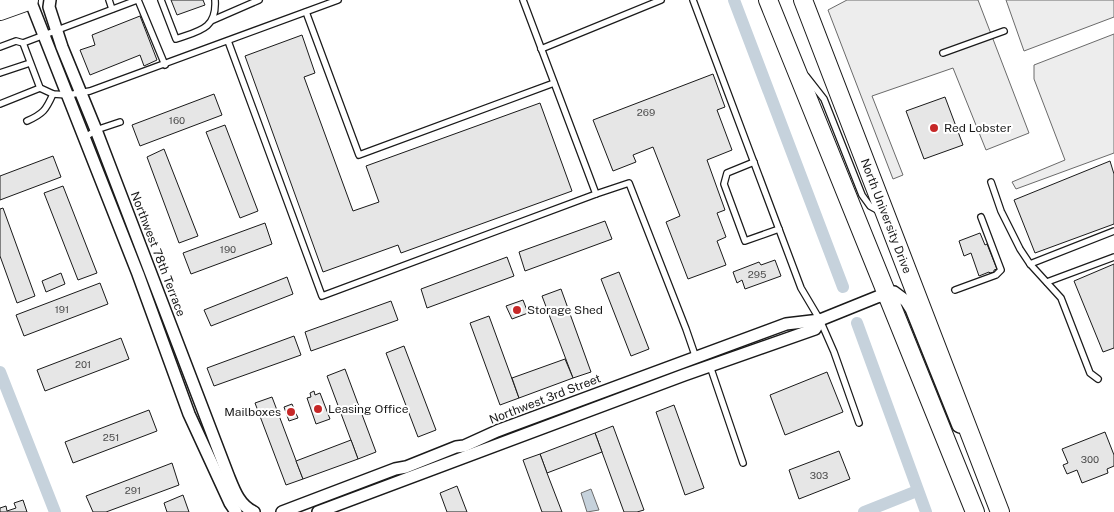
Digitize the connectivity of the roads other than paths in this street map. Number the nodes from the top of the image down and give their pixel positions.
1 (29, 0) edge
2 (50, 0) edge
3 (109, 0) edge
4 (138, 0) edge
5 (161, 0) edge
6 (215, 0) edge
7 (259, 0) edge
8 (338, 0) edge
9 (523, 0) edge
10 (661, 0) edge
11 (693, 0) edge
12 (768, 0) edge
13 (803, 0) edge
14 (112, 9) junction
15 (0, 10) edge
16 (306, 12) junction
17 (213, 20) junction
18 (56, 31) junction
19 (1004, 31) dead end
20 (43, 36) junction
21 (228, 41) junction
22 (23, 43) junction
23 (0, 47) edge
24 (542, 49) junction
25 (944, 53) dead end
26 (791, 57) junction
27 (30, 63) junction
28 (165, 65) junction
29 (0, 74) edge
30 (554, 84) junction
31 (40, 88) junction
32 (54, 94) junction
33 (74, 94) junction
34 (0, 104) edge
35 (27, 121) dead end
36 (120, 122) dead end
37 (96, 130) junction
38 (84, 138) junction
39 (754, 162) junction
40 (991, 182) dead end
41 (596, 194) junction
42 (884, 213) junction
43 (982, 218) dead end
44 (779, 229) junction
45 (1114, 231) edge
46 (1114, 257) edge
47 (1030, 264) junction
48 (1047, 282) junction
49 (955, 290) dead end
50 (886, 294) junction
51 (820, 320) junction
52 (696, 358) junction
53 (710, 366) junction
54 (1098, 379) dead end
55 (859, 423) dead end
56 (969, 431) junction
57 (743, 463) dead end
58 (236, 512) edge
59 (254, 512) edge
60 (282, 512) edge
61 (318, 512) edge
62 (975, 512) edge
63 (1000, 512) edge

1 - 15 highway
1 - 20 street, Northwest 78th Terrace
2 - 18 street, Northwest 78th Terrace
3 - 14 lane
4 - 14 lane
4 - 28 lane
5 - 17 lane
6 - 17 lane
7 - 17 lane
8 - 16 lane
9 - 24 lane
10 - 24 lane
11 - 39 lane
12 - 26 main road
13 - 42 main road, North University Drive
14 - 18 lane
16 - 21 lane
16 - 30 lane
18 - 20 lane
18 - 33 street, Northwest 78th Terrace
19 - 25 lane
20 - 22 lane
20 - 33 street, Northwest 78th Terrace
21 - 28 lane
21 - 41 lane
22 - 23 lane
22 - 27 lane
24 - 30 lane
26 - 42 lane
26 - 50 main road
27 - 29 lane
27 - 31 lane
28 - 33 lane
30 - 41 lane
31 - 32 lane
31 - 34 lane
32 - 33 lane
32 - 35 lane
33 - 37 street, Northwest 78th Terrace
33 - 38 street, Northwest 78th Terrace
36 - 37 lane
37 - 38 lane
37 - 59 street, Northwest 78th Terrace
38 - 58 street, Northwest 78th Terrace
39 - 44 lane
39 - 44 lane
40 - 47 lane
41 - 52 lane
42 - 56 main road, North University Drive
43 - 49 lane
44 - 51 lane
45 - 47 lane
46 - 48 lane
47 - 48 lane
48 - 54 lane
50 - 51 street, Northwest 3rd Street
50 - 56 street, North University Drive
50 - 62 main road
51 - 52 street, Northwest 3rd Street
51 - 53 street, Northwest 3rd Street
51 - 55 lane
52 - 60 street, Northwest 3rd Street
53 - 57 lane
53 - 61 street, Northwest 3rd Street
56 - 63 main road, North University Drive

